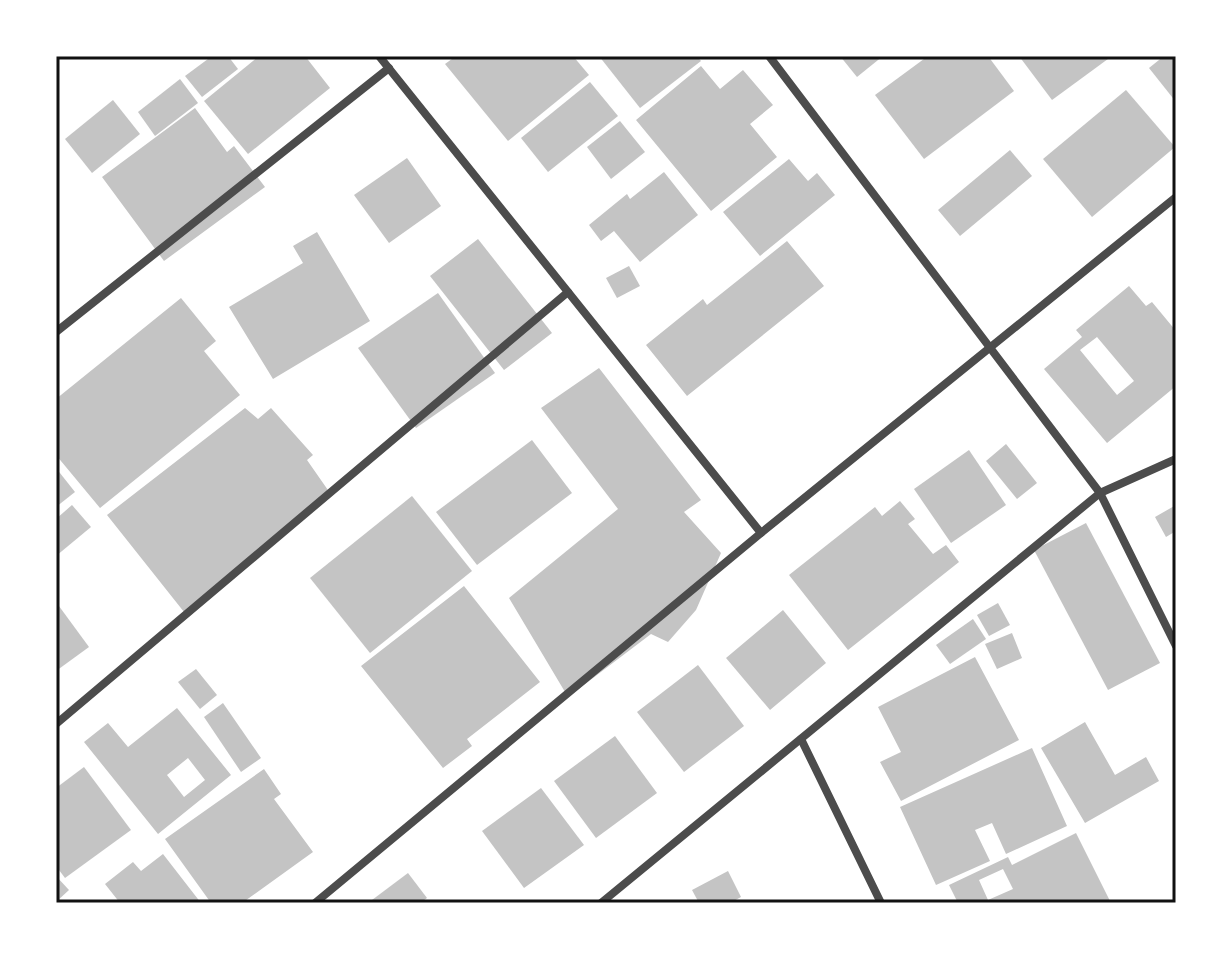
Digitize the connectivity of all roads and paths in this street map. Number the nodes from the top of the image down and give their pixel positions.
1 (379, 56) edge
2 (769, 56) edge
3 (389, 68) junction
4 (1176, 197) edge
5 (568, 292) junction
6 (56, 332) edge
7 (989, 348) junction
8 (1176, 459) edge
9 (1100, 493) junction
10 (761, 533) junction
11 (1176, 646) edge
12 (56, 724) edge
13 (801, 739) junction
14 (315, 903) edge
15 (601, 903) edge
16 (881, 903) edge

1 - 3 street
2 - 7 street
3 - 5 street
3 - 6 street
4 - 7 street
5 - 10 street
5 - 12 street
7 - 9 street
7 - 10 street
8 - 9 street
9 - 11 street
9 - 13 street
10 - 14 street
13 - 15 street
13 - 16 street

